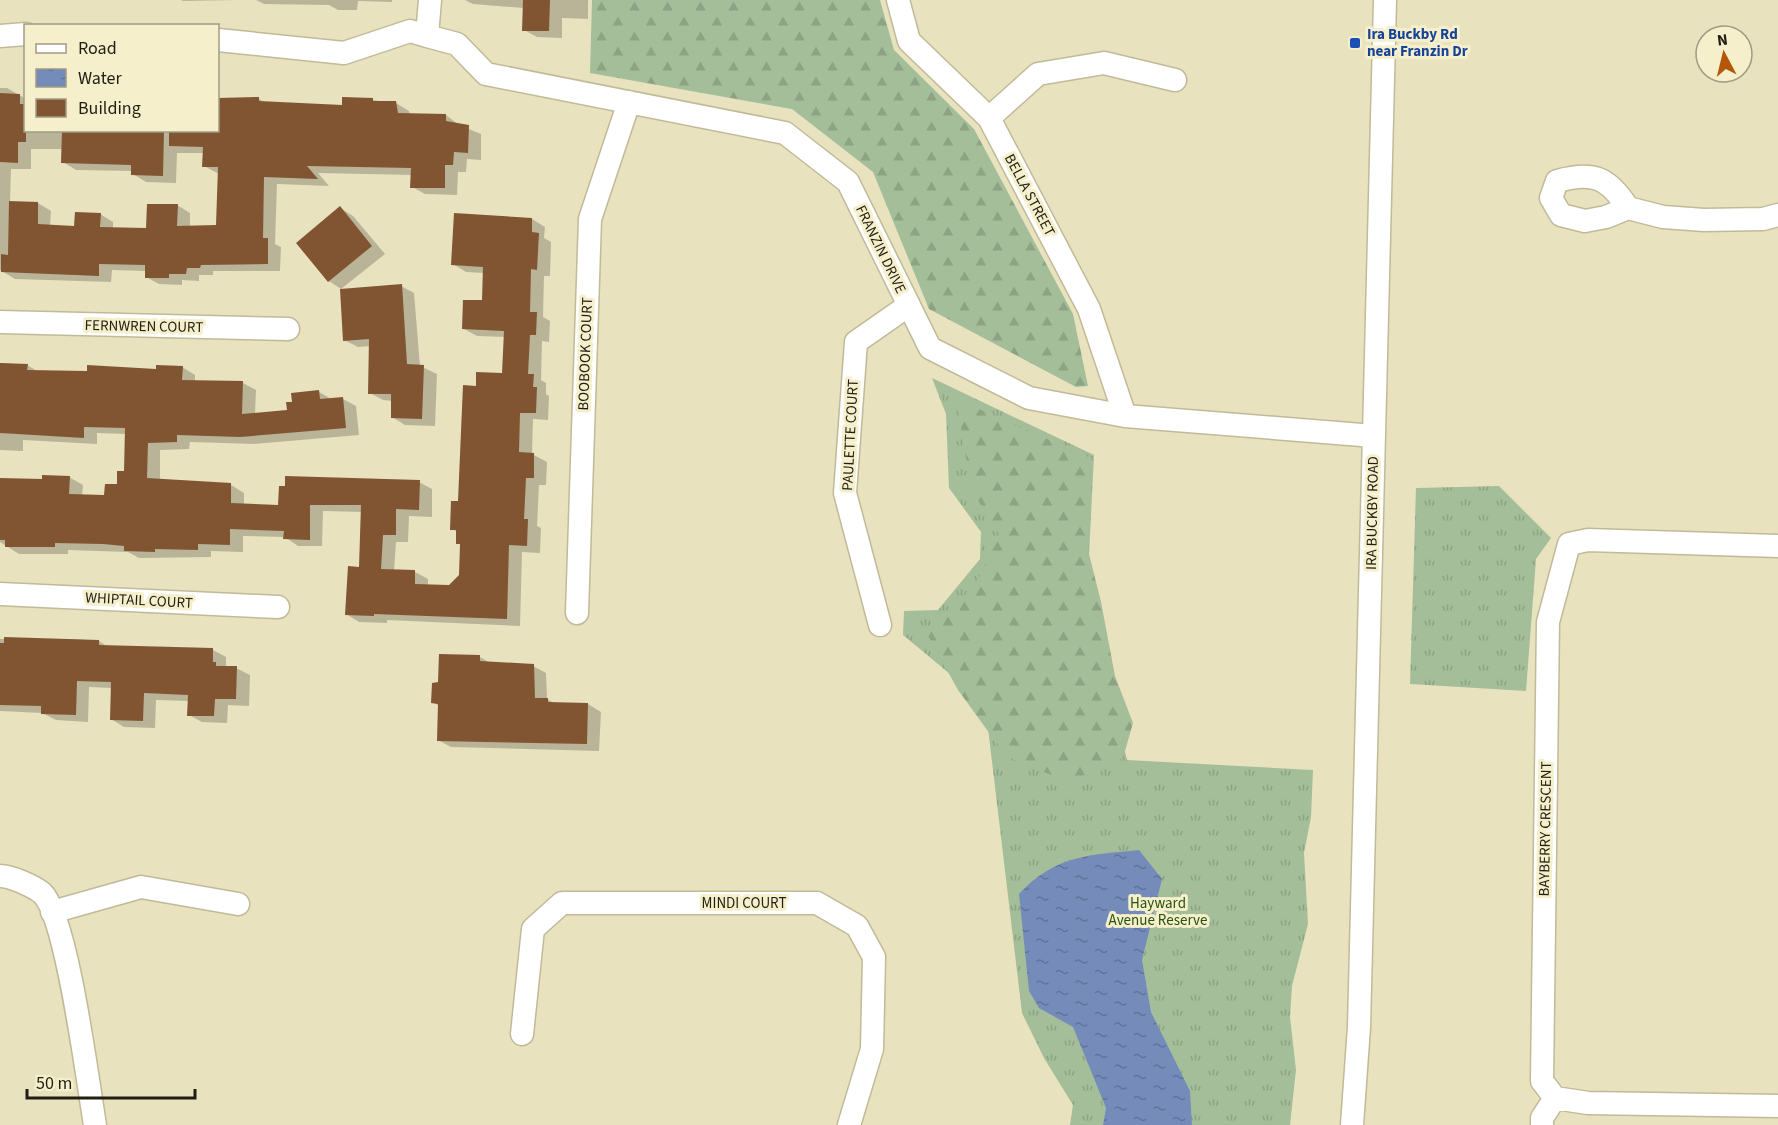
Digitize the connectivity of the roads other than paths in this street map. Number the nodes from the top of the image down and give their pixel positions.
1 (430, 0) edge
2 (898, 0) edge
3 (1385, 0) edge
4 (24, 34) edge
5 (0, 36) edge
6 (427, 36) junction
7 (219, 40) edge
8 (1174, 80) dead end
9 (629, 102) junction
10 (989, 118) junction
11 (1628, 208) dead end
12 (1778, 215) edge
13 (909, 305) junction
14 (0, 322) edge
15 (288, 329) dead end
16 (1125, 416) junction
17 (1374, 436) junction
18 (1778, 546) edge
19 (0, 594) edge
20 (278, 607) dead end
21 (577, 613) dead end
22 (879, 625) dead end
23 (0, 876) edge
24 (238, 904) dead end
25 (52, 912) junction
26 (1359, 1027) junction
27 (522, 1034) dead end
28 (1555, 1098) junction
29 (1778, 1106) edge
30 (95, 1125) edge
31 (849, 1125) edge
32 (1352, 1125) edge
33 (1361, 1125) edge
34 (1542, 1125) edge

1 - 6 street
2 - 10 street, BELLA STREET
3 - 17 street, IRA BUCKBY ROAD
4 - 5 street
6 - 7 street, FRANZIN DRIVE
6 - 9 street, FRANZIN DRIVE
8 - 10 street
9 - 13 street, FRANZIN DRIVE
9 - 21 street, BOOBOOK COURT
10 - 16 street, BELLA STREET
11 - 12 street
13 - 16 street, FRANZIN DRIVE
13 - 22 street, PAULETTE COURT
14 - 15 street, FERNWREN COURT
16 - 17 street, FRANZIN DRIVE
17 - 26 street, IRA BUCKBY ROAD
18 - 28 street, BAYBERRY CRESCENT
19 - 20 street, WHIPTAIL COURT
23 - 25 street
24 - 25 street
25 - 30 street
26 - 32 street, IRA BUCKBY ROAD
26 - 33 street, IRA BUCKBY ROAD
27 - 31 street, MINDI COURT
28 - 29 street
28 - 34 street

